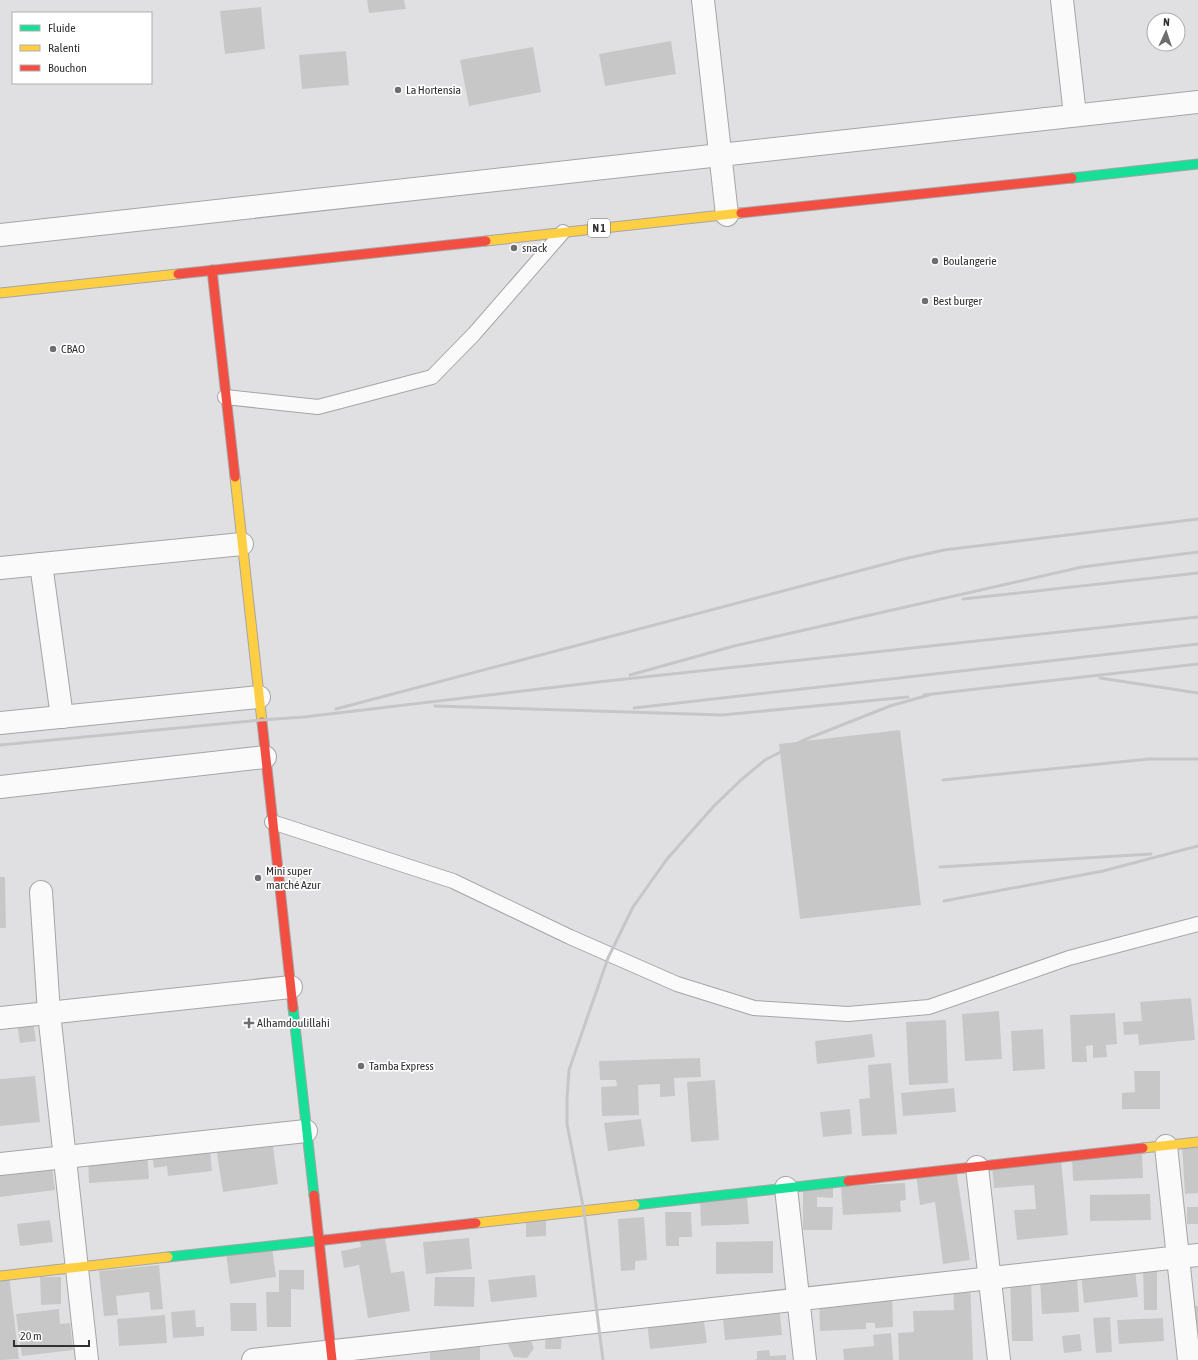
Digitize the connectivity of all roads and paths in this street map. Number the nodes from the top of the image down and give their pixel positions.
1 (703, 0) edge
2 (1062, 0) edge
3 (1198, 102) edge
4 (1075, 115) junction
5 (720, 155) junction
6 (1198, 164) edge
7 (727, 215) junction
8 (563, 232) junction
9 (0, 235) edge
10 (212, 270) junction
11 (0, 293) edge
12 (226, 397) junction
13 (242, 544) junction
14 (41, 564) junction
15 (0, 568) edge
16 (259, 698) junction
17 (62, 717) junction
18 (0, 723) edge
19 (265, 757) junction
20 (0, 787) edge
21 (272, 822) junction
22 (41, 892) dead end
23 (1198, 924) edge
24 (291, 987) junction
25 (49, 1013) junction
26 (0, 1018) edge
27 (306, 1131) junction
28 (1198, 1142) edge
29 (1166, 1146) junction
30 (65, 1157) junction
31 (0, 1164) edge
32 (977, 1167) junction
33 (786, 1188) junction
34 (318, 1240) junction
35 (1188, 1256) edge
36 (77, 1267) junction
37 (0, 1276) edge
38 (990, 1278) junction
39 (798, 1299) junction
40 (331, 1356) edge
41 (87, 1360) edge
42 (254, 1360) edge
43 (805, 1360) edge
44 (999, 1360) edge
45 (1189, 1360) edge

1 - 5 street
2 - 4 street
3 - 4 street
4 - 5 street
5 - 7 street
5 - 9 street
6 - 7 main road, N 1
7 - 8 main road, N 1
8 - 10 main road, N 1
8 - 12 lane
10 - 11 main road, N 1
10 - 12 main road
12 - 13 main road
13 - 14 street
13 - 16 main road
14 - 15 street
14 - 17 street
16 - 17 street
16 - 19 main road
17 - 18 street
19 - 20 street
19 - 21 main road
21 - 23 lane
21 - 24 main road
22 - 25 street
24 - 25 street
24 - 27 main road
25 - 26 street
25 - 30 street
27 - 30 street
27 - 34 main road
28 - 29 main road
29 - 32 main road
29 - 35 street
30 - 31 street
30 - 36 street
32 - 33 main road
32 - 38 street
33 - 34 main road
33 - 39 street
34 - 36 main road
34 - 40 main road
35 - 38 street
35 - 45 street
36 - 37 main road
36 - 41 street
38 - 39 street
38 - 44 street
39 - 40 street
39 - 43 street
40 - 42 street

